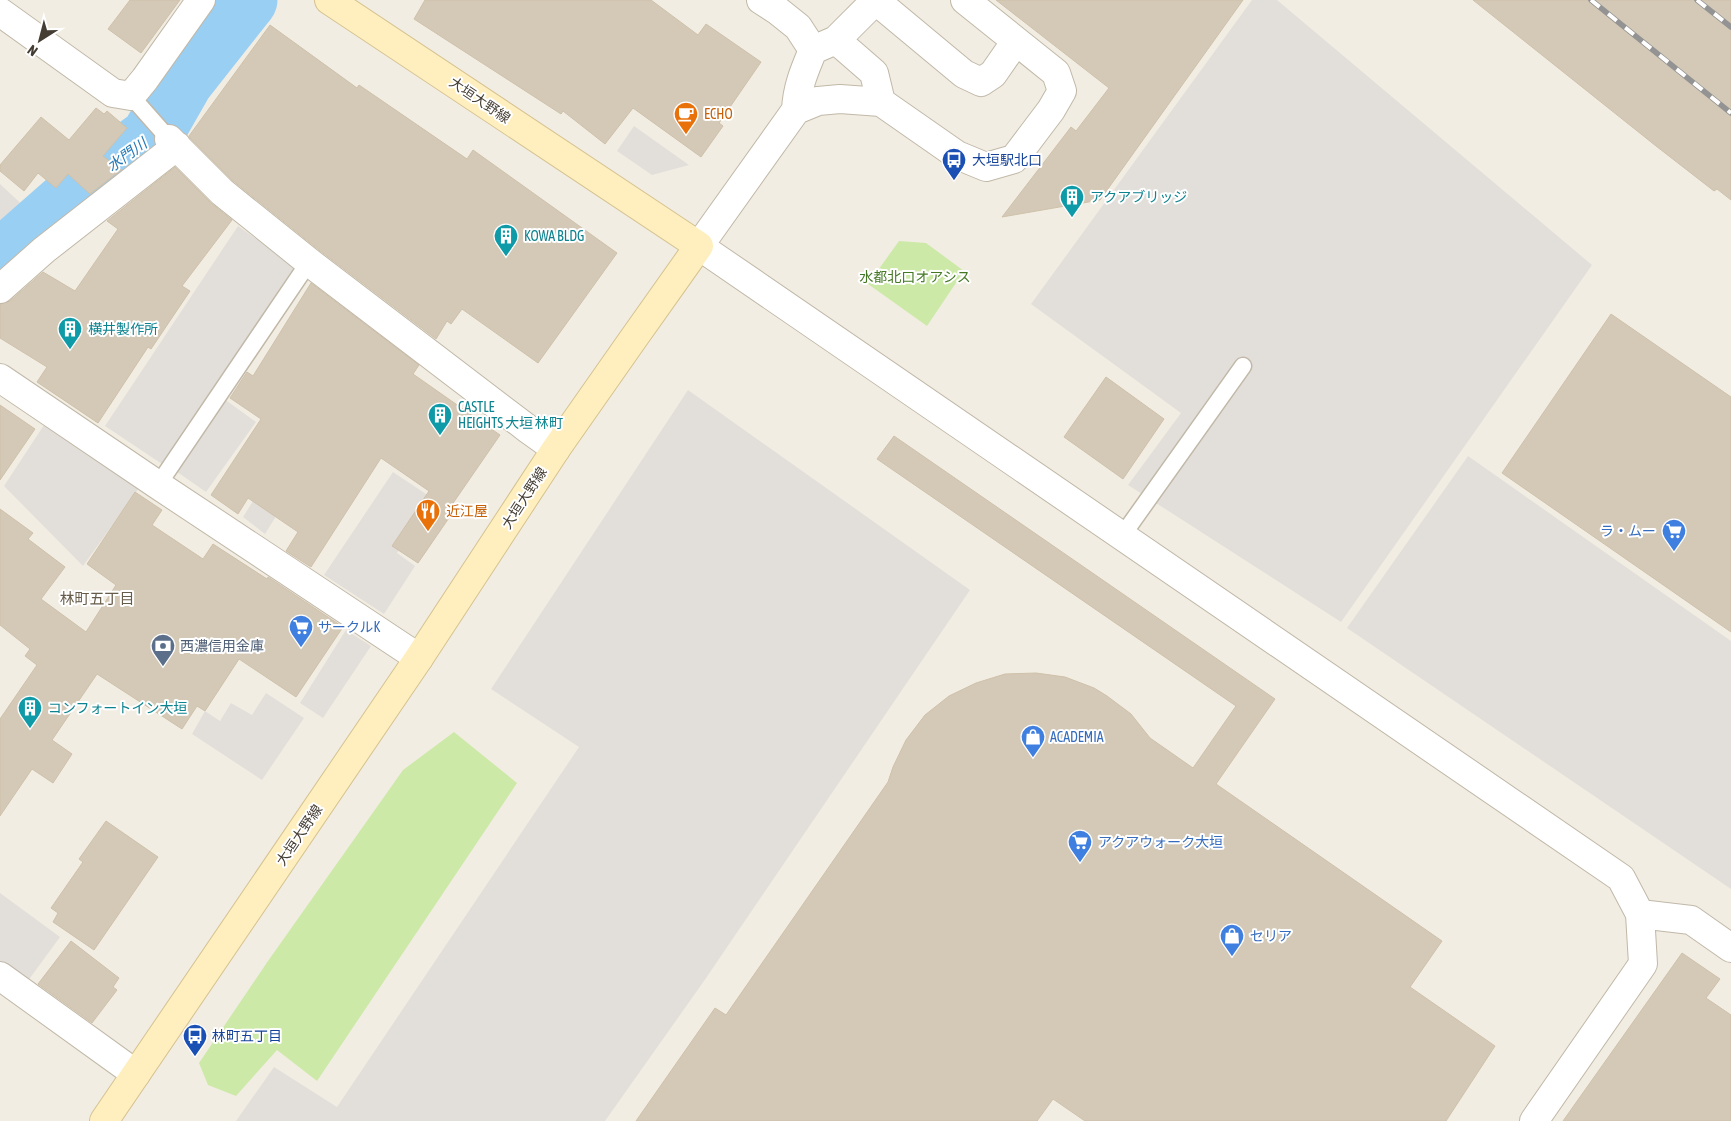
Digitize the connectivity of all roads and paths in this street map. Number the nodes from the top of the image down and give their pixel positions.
1 (201, 0) edge
2 (329, 0) edge
3 (760, 0) edge
4 (876, 0) edge
5 (965, 0) edge
6 (0, 12) edge
7 (1016, 41) junction
8 (824, 45) junction
9 (134, 100) junction
10 (881, 102) junction
11 (796, 110) junction
12 (173, 142) junction
13 (699, 246) junction
14 (309, 262) junction
15 (0, 289) edge
16 (1243, 366) dead end
17 (0, 378) edge
18 (556, 449) junction
19 (158, 485) junction
20 (1122, 536) junction
21 (419, 658) junction
22 (1640, 914) junction
23 (1731, 948) edge
24 (0, 976) edge
25 (136, 1074) junction
26 (104, 1121) edge
27 (1534, 1121) edge

1 - 9 street
2 - 13 main road, 大垣大野線
3 - 8 street
4 - 7 street
4 - 8 street
5 - 7 street
6 - 9 street
7 - 10 street
8 - 10 street
8 - 11 street
9 - 12 lane
10 - 11 street
11 - 13 street
12 - 14 street
12 - 15 street
13 - 18 main road, 大垣大野線
13 - 20 street
14 - 18 street
14 - 19 lane
16 - 20 lane
17 - 19 street
18 - 21 main road, 大垣大野線
19 - 21 street
20 - 22 street
21 - 25 main road, 大垣大野線
22 - 23 street
22 - 27 street
24 - 25 street
25 - 26 main road, 大垣大野線

